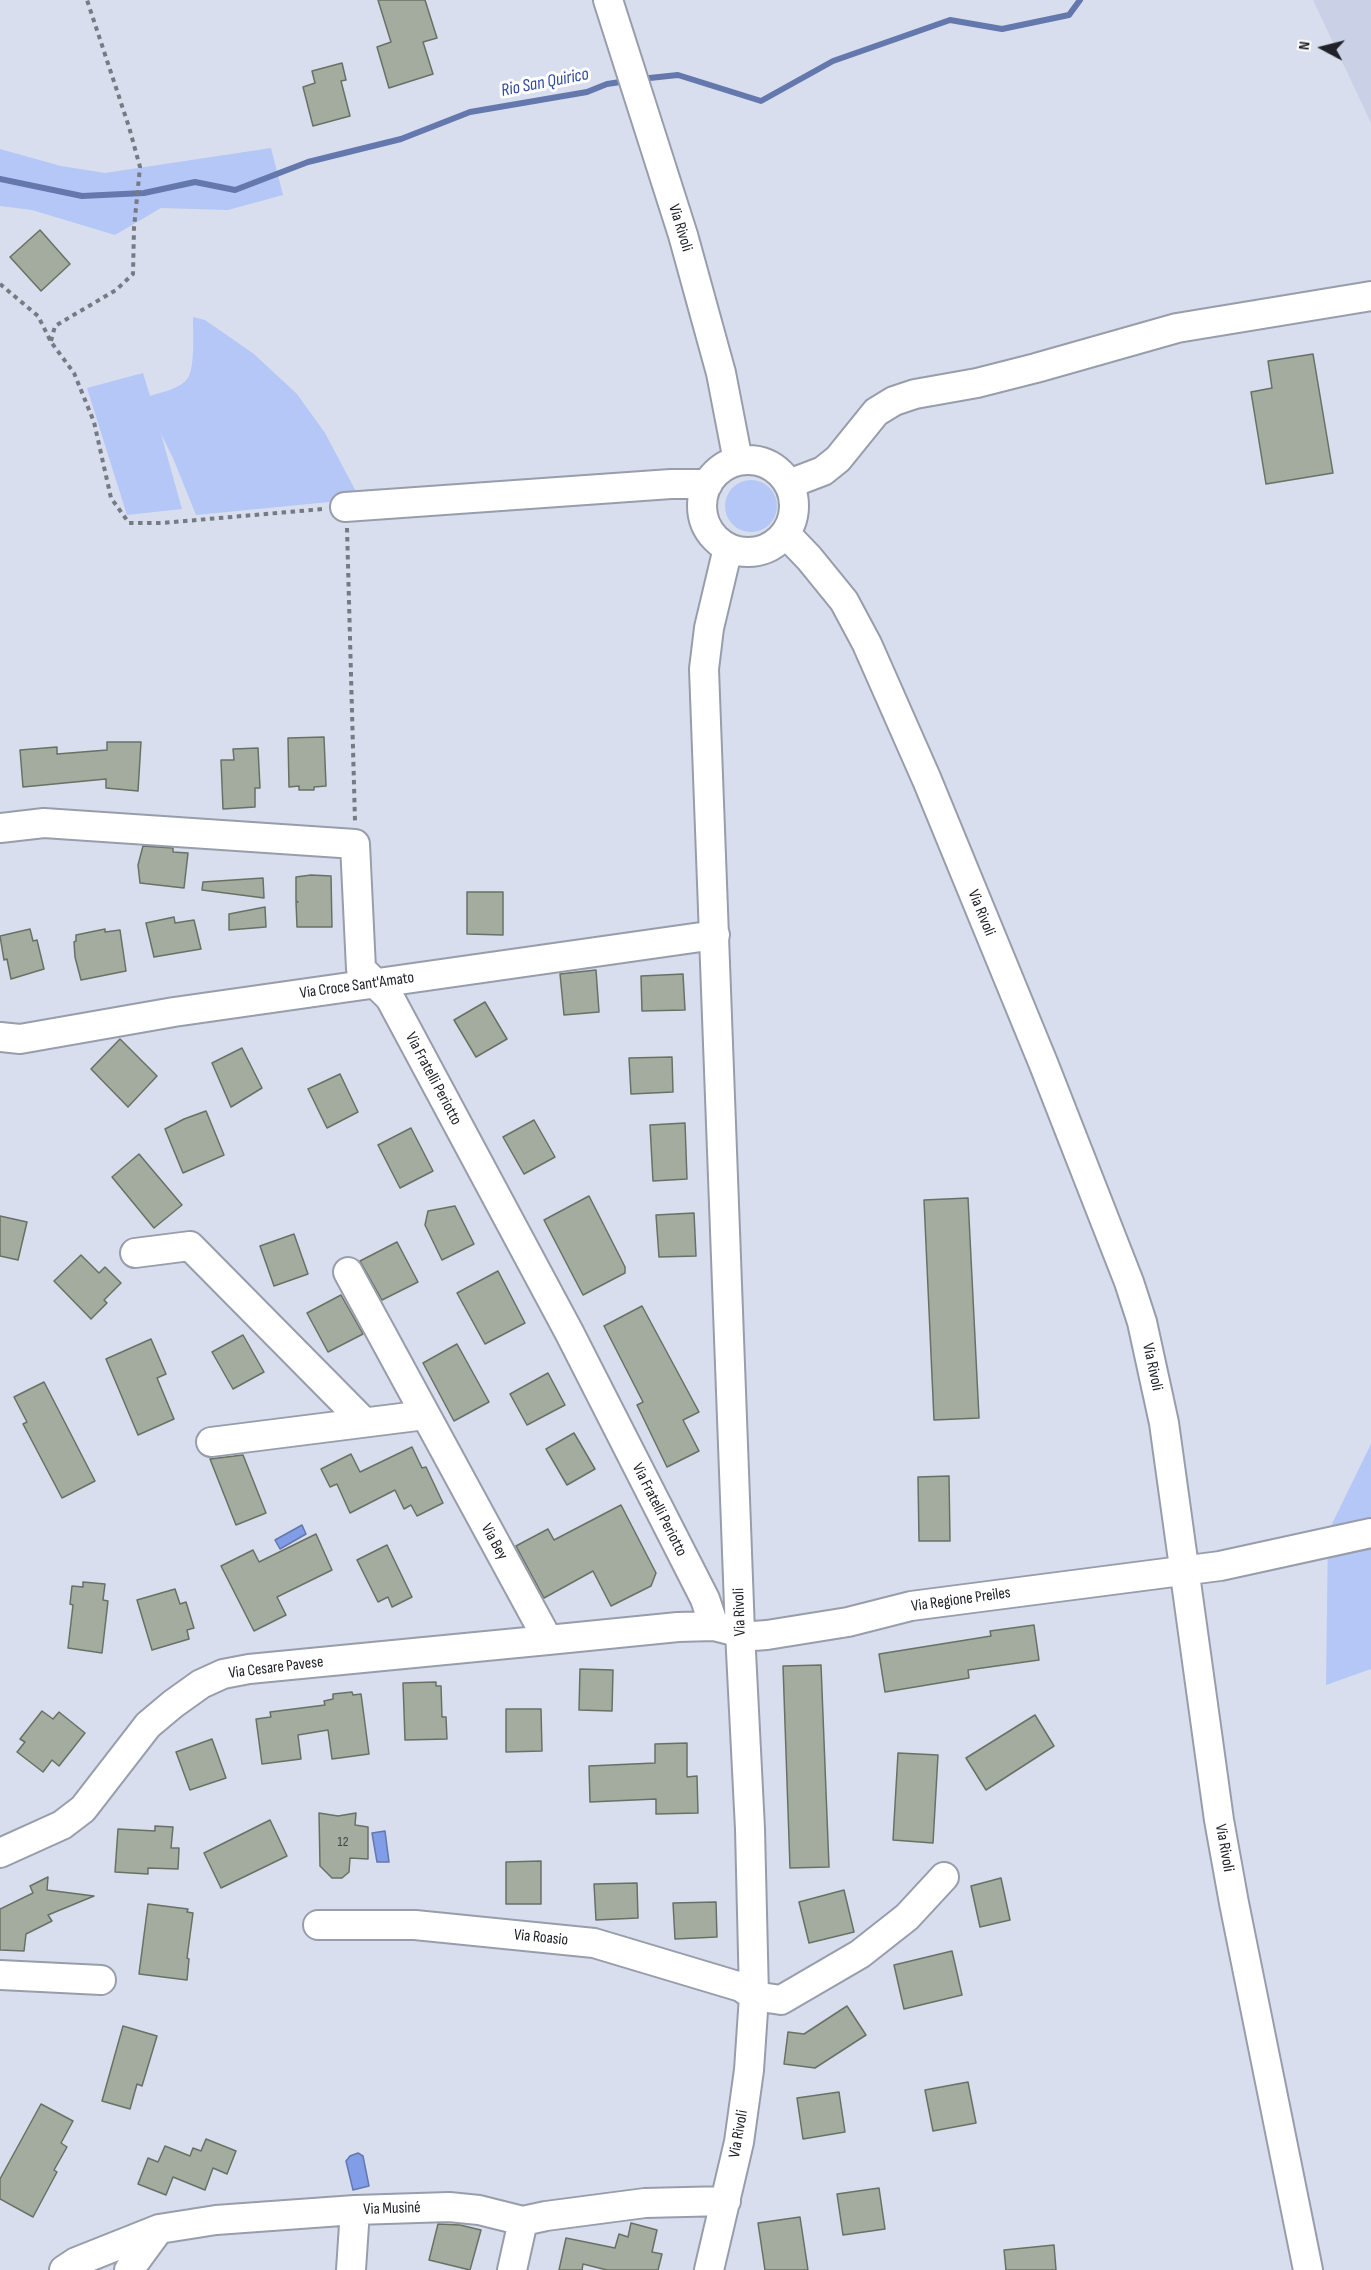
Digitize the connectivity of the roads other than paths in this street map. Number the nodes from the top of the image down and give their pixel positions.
1 (608, 0) edge
2 (1371, 296) edge
3 (738, 461) junction
4 (708, 484) junction
5 (789, 484) junction
6 (345, 507) dead end
7 (786, 534) junction
8 (728, 548) junction
9 (0, 828) edge
10 (715, 935) junction
11 (376, 983) junction
12 (0, 1037) edge
13 (135, 1252) dead end
14 (348, 1272) dead end
15 (425, 1414) junction
16 (364, 1422) junction
17 (211, 1442) dead end
18 (1371, 1533) edge
19 (1184, 1571) junction
20 (727, 1629) junction
21 (548, 1641) junction
22 (0, 1853) edge
23 (944, 1877) dead end
24 (318, 1925) dead end
25 (0, 1975) edge
26 (101, 1980) dead end
27 (754, 1996) junction
28 (726, 2201) junction
29 (355, 2210) junction
30 (524, 2221) junction
31 (159, 2229) junction
32 (64, 2270) edge
33 (129, 2270) edge
34 (351, 2270) edge
35 (512, 2270) edge
36 (710, 2270) edge
37 (1308, 2270) edge

1 - 3 street, Via Rivoli
2 - 5 street
3 - 4 street
3 - 5 street
4 - 6 street
4 - 8 street
5 - 7 street
7 - 8 street
7 - 19 street, Via Rivoli
8 - 10 street, Via Rivoli
9 - 11 street, Via Fratelli Periotto
10 - 11 street, Via Croce Sant'Amato
10 - 20 street, Via Rivoli
11 - 12 street, Via Croce Sant'Amato
11 - 20 street, Via Fratelli Periotto
13 - 16 street
14 - 15 street, Via Bey
15 - 16 street
15 - 21 street, Via Bey
16 - 17 street
18 - 19 street, Via Regione Preiles
19 - 20 street, Via Regione Preiles
19 - 37 street, Via Rivoli
20 - 21 street
20 - 27 street, Via Rivoli
21 - 22 street, Via Cesare Pavese
23 - 27 street
24 - 27 street, Via Roasio
25 - 26 street
27 - 28 street, Via Rivoli
28 - 30 street, Via Musiné
28 - 36 street, Via Rivoli
29 - 30 street, Via Musiné
29 - 31 street, Via Musiné
29 - 34 street
30 - 35 street
31 - 32 street, Via Musiné
31 - 33 street

